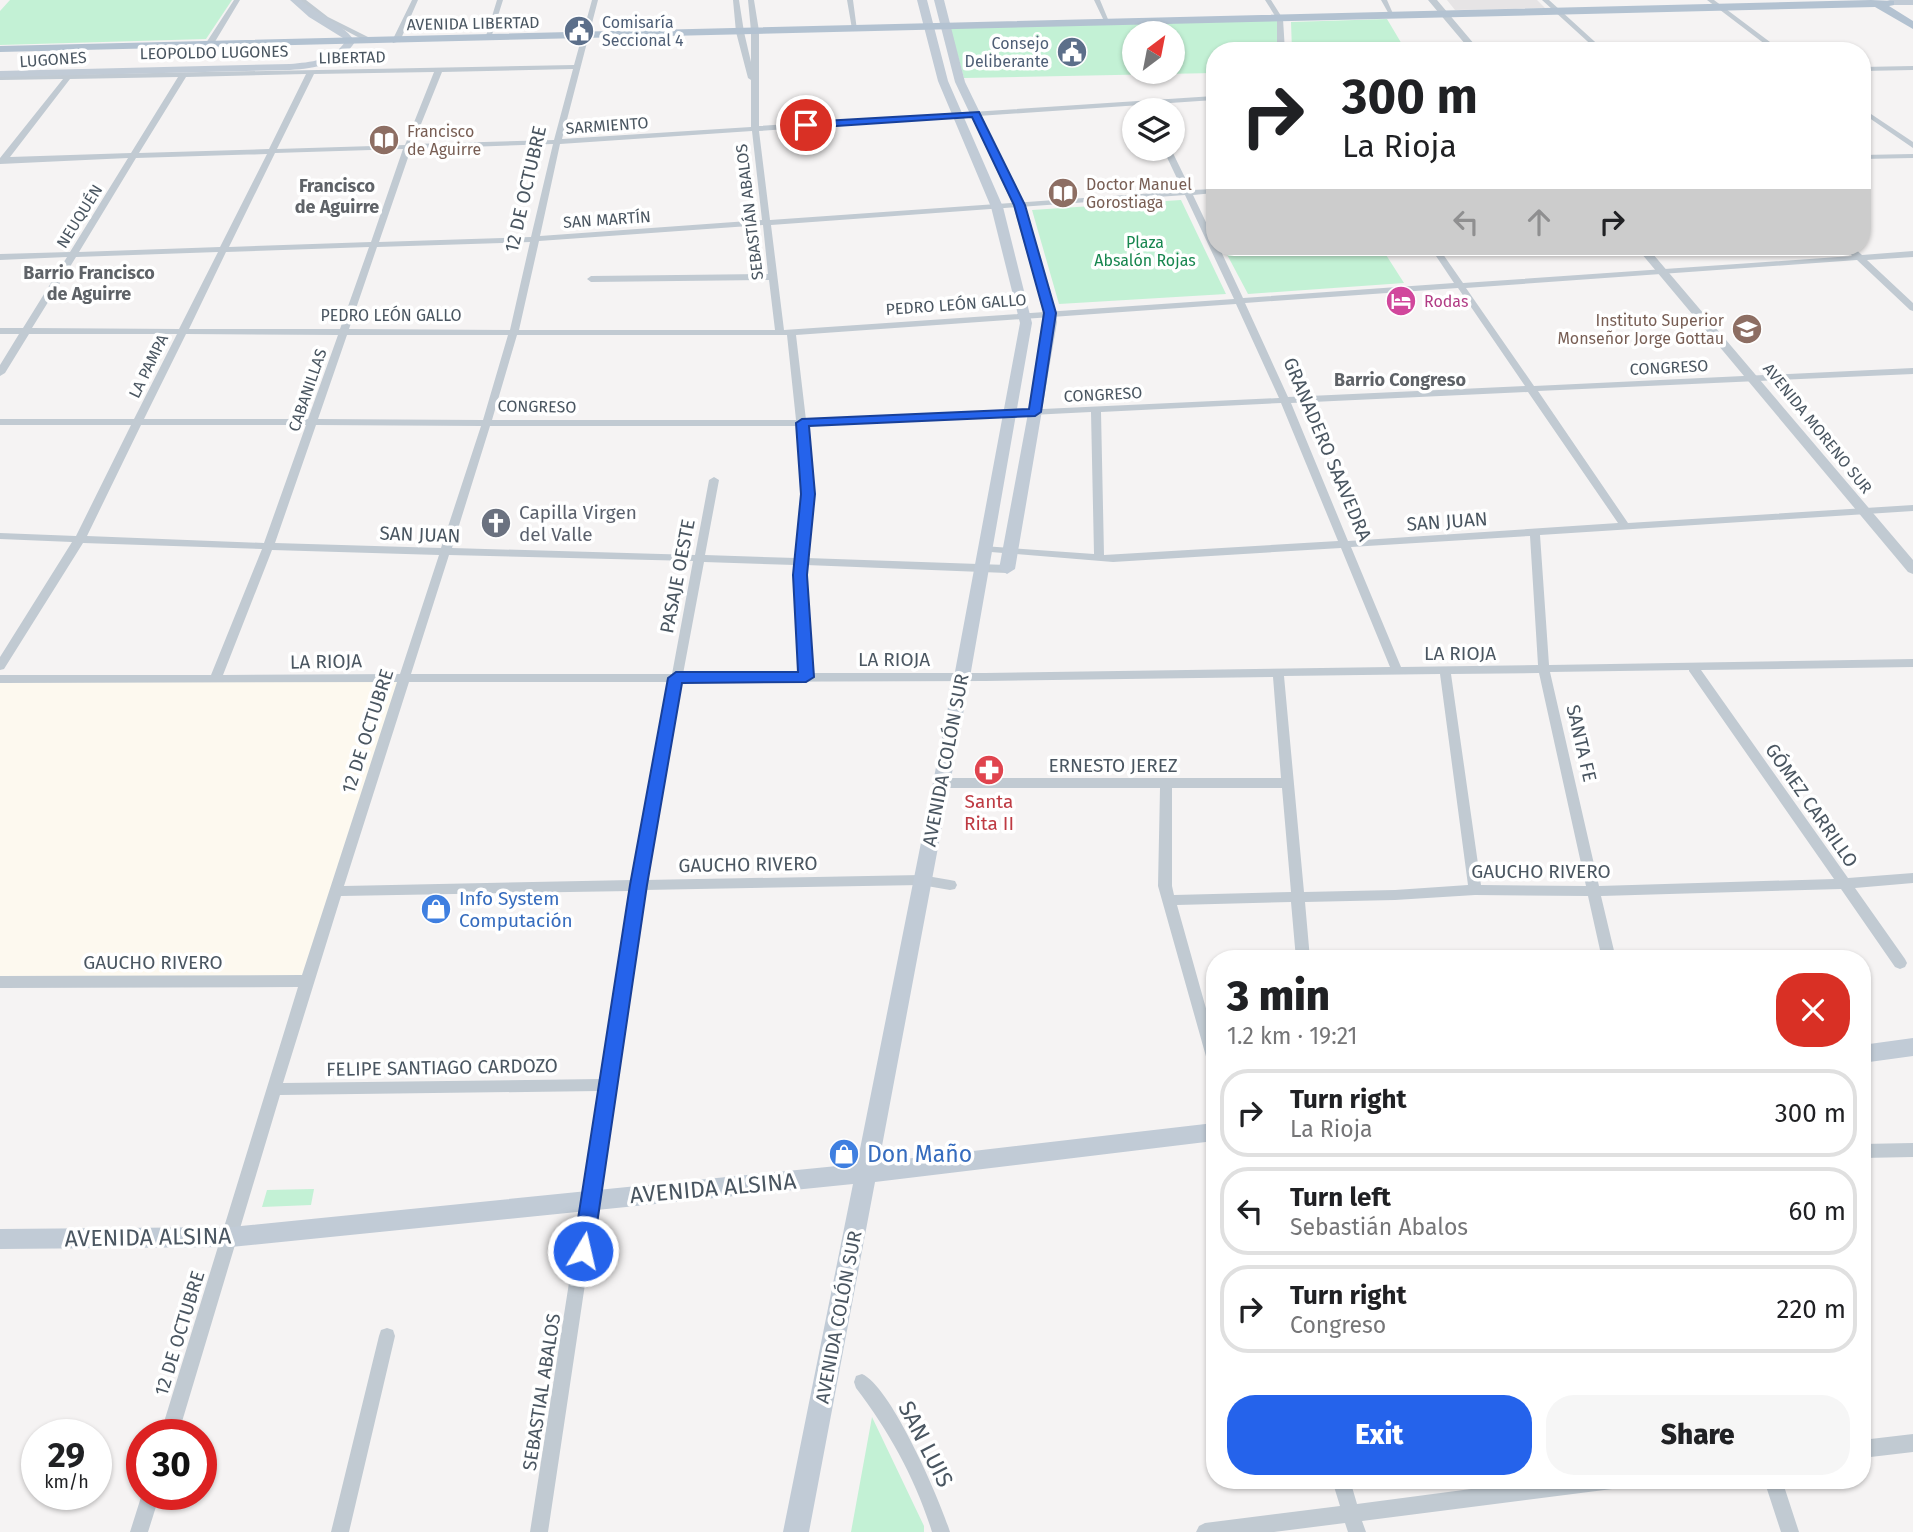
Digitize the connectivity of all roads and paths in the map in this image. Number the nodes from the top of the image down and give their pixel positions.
1 (237, 0) edge
2 (295, 0) edge
3 (302, 0) edge
4 (415, 0) edge
5 (500, 0) edge
6 (595, 0) edge
7 (736, 0) edge
8 (751, 0) edge
9 (850, 0) edge
10 (922, 0) edge
11 (939, 0) edge
12 (1097, 0) edge
13 (1268, 0) edge
14 (1384, 0) edge
15 (1432, 0) edge
16 (1545, 0) edge
17 (1881, 1) edge
18 (1913, 2) edge
19 (1715, 3) edge
20 (1555, 10) junction
21 (1444, 13) junction
22 (1392, 15) junction
23 (1913, 17) edge
24 (1280, 19) junction
25 (1108, 23) junction
26 (947, 26) junction
27 (1913, 26) edge
28 (929, 27) junction
29 (855, 29) junction
30 (755, 31) junction
31 (740, 32) junction
32 (586, 36) junction
33 (487, 38) junction
34 (372, 41) junction
35 (396, 41) junction
36 (1281, 42) edge
37 (1468, 42) edge
38 (1592, 42) edge
39 (1768, 42) edge
40 (210, 43) junction
41 (0, 49) edge
42 (578, 67) junction
43 (1913, 68) edge
44 (439, 69) junction
45 (1871, 69) edge
46 (107, 71) joint
47 (311, 72) junction
48 (183, 75) junction
49 (1, 77) edge
50 (68, 77) junction
51 (755, 87) junction
52 (1206, 99) edge
53 (1185, 102) edge
54 (1122, 108) edge
55 (975, 114) junction
56 (956, 115) junction
57 (1871, 116) edge
58 (755, 128) junction
59 (557, 142) junction
60 (1913, 146) edge
61 (408, 147) junction
62 (270, 152) junction
63 (133, 156) junction
64 (1913, 156) edge
65 (1871, 157) edge
66 (1, 161) edge
67 (1173, 161) edge
68 (1206, 192) edge
69 (1189, 193) junction
70 (1019, 205) junction
71 (997, 207) junction
72 (765, 222) junction
73 (1206, 230) edge
74 (535, 239) junction
75 (374, 244) junction
76 (223, 251) junction
77 (71, 254) junction
78 (1913, 254) edge
79 (1218, 256) edge
80 (1440, 256) edge
81 (1648, 256) edge
82 (0, 257) edge
83 (1861, 257) junction
84 (1661, 271) junction
85 (772, 277) junction
86 (591, 279) dead end
87 (1458, 284) junction
88 (1240, 301) junction
89 (1913, 308) edge
90 (1050, 313) junction
91 (1027, 315) junction
92 (344, 330) junction
93 (514, 330) junction
94 (0, 331) edge
95 (25, 331) junction
96 (183, 331) junction
97 (785, 333) junction
98 (1913, 371) edge
99 (0, 373) edge
100 (1755, 379) junction
101 (1531, 389) junction
102 (1285, 401) junction
103 (1096, 410) junction
104 (1035, 412) junction
105 (1009, 413) junction
106 (140, 421) junction
107 (313, 421) junction
108 (487, 421) junction
109 (0, 422) edge
110 (802, 423) junction
111 (714, 480) dead end
112 (1913, 508) edge
113 (1863, 510) junction
114 (1625, 526) junction
115 (1535, 533) junction
116 (0, 536) edge
117 (80, 539) junction
118 (270, 545) junction
119 (1347, 545) junction
120 (1011, 551) junction
121 (446, 552) junction
122 (699, 556) junction
123 (982, 558) junction
124 (1099, 559) junction
125 (802, 561) junction
126 (1007, 569) joint
127 (1913, 569) edge
128 (1913, 663) edge
129 (0, 666) edge
130 (1693, 668) junction
131 (1445, 670) junction
132 (1544, 670) junction
133 (1397, 671) junction
134 (1278, 673) junction
135 (806, 677) junction
136 (962, 677) junction
137 (406, 678) junction
138 (676, 678) junction
139 (0, 679) edge
140 (215, 680) junction
141 (940, 783) junction
142 (1286, 783) junction
143 (1166, 784) junction
144 (1913, 878) edge
145 (921, 880) junction
146 (1843, 884) junction
147 (638, 885) junction
148 (950, 885) dead end
149 (1475, 890) junction
150 (336, 891) junction
151 (1594, 891) junction
152 (1297, 896) junction
153 (1169, 900) junction
154 (1302, 950) edge
155 (1607, 950) edge
156 (1900, 963) dead end
157 (307, 981) junction
158 (0, 982) edge
159 (1206, 1032) edge
160 (1913, 1047) edge
161 (1871, 1053) edge
162 (609, 1085) junction
163 (275, 1089) junction
164 (1206, 1133) edge
165 (1913, 1150) edge
166 (1871, 1151) edge
167 (866, 1173) junction
168 (591, 1200) junction
169 (231, 1237) junction
170 (0, 1239) edge
171 (387, 1336) dead end
172 (862, 1382) dead end
173 (174, 1419) edge
174 (1913, 1443) edge
175 (1871, 1448) edge
176 (1344, 1489) edge
177 (1541, 1489) edge
178 (1776, 1489) edge
179 (146, 1510) edge
180 (1351, 1513) junction
181 (139, 1532) edge
182 (340, 1532) edge
183 (539, 1532) edge
184 (796, 1532) edge
185 (941, 1532) edge
186 (1205, 1532) edge
187 (1357, 1532) edge
188 (1790, 1532) edge

1 - 40 street
2 - 46 main road, LEOPOLDO LUGONES
3 - 34 street
4 - 35 street
5 - 33 street
6 - 32 street, 12 DE OCTUBRE
7 - 31 street
8 - 30 street, SEBASTIÁN ABALOS
9 - 29 street
10 - 28 main road, AVENIDA COLÓN SUR
11 - 26 main road
12 - 25 street
13 - 24 street
14 - 22 street
15 - 21 street
16 - 20 street
17 - 18 main road, AVENIDA LIBERTAD
17 - 19 main road, AVENIDA LIBERTAD
17 - 23 main road
17 - 27 main road
19 - 20 main road, AVENIDA LIBERTAD
19 - 39 street
20 - 21 main road, AVENIDA LIBERTAD
20 - 38 street
21 - 22 main road, AVENIDA LIBERTAD
21 - 37 street
22 - 24 main road, AVENIDA LIBERTAD
24 - 25 main road, AVENIDA LIBERTAD
24 - 36 street
25 - 26 main road, AVENIDA LIBERTAD
26 - 28 main road, AVENIDA LIBERTAD
26 - 55 main road
28 - 29 main road, AVENIDA LIBERTAD
28 - 56 main road, AVENIDA COLÓN SUR
29 - 30 main road, AVENIDA LIBERTAD
30 - 31 main road, AVENIDA LIBERTAD
30 - 51 street, SEBASTIÁN ABALOS
31 - 32 main road, AVENIDA LIBERTAD
31 - 51 street
32 - 33 main road, AVENIDA LIBERTAD
32 - 42 street, 12 DE OCTUBRE
33 - 35 main road, AVENIDA LIBERTAD
34 - 35 main road, AVENIDA LIBERTAD
34 - 40 main road, AVENIDA LIBERTAD
40 - 41 main road, AVENIDA LIBERTAD
42 - 44 street, LIBERTAD
42 - 59 street, 12 DE OCTUBRE
43 - 45 street
44 - 47 street, LIBERTAD
44 - 61 street, CABANILLAS
46 - 49 main road, LUGONES
47 - 48 street, LIBERTAD
47 - 62 street, LA PAMPA
48 - 50 street, LIBERTAD
48 - 63 street, NEUQUÉN
49 - 50 street, LIBERTAD
50 - 66 street
51 - 58 street, SEBASTIÁN ABALOS
52 - 53 street, SARMIENTO
54 - 55 street, SARMIENTO
55 - 56 street, SARMIENTO
55 - 70 main road
56 - 58 street, SARMIENTO
56 - 71 main road, AVENIDA COLÓN SUR
57 - 60 street
58 - 59 street, SARMIENTO
58 - 72 street, SEBASTIÁN ABALOS
59 - 61 street, SARMIENTO
59 - 74 street, 12 DE OCTUBRE
61 - 62 street, SARMIENTO
61 - 75 street, CABANILLAS
62 - 63 street, SARMIENTO
62 - 76 street, LA PAMPA
63 - 66 street, SARMIENTO
63 - 77 street, NEUQUÉN
64 - 65 street
67 - 69 street, GRANADERO SAAVEDRA
68 - 69 street, SAN MARTÍN
69 - 70 street, SAN MARTÍN
69 - 73 street, GRANADERO SAAVEDRA
70 - 71 street, SAN MARTÍN
70 - 90 main road
71 - 72 street, SAN MARTÍN
71 - 91 main road, AVENIDA COLÓN SUR
72 - 74 street, SAN MARTÍN
72 - 85 street, SEBASTIÁN ABALOS
74 - 75 street, SAN MARTÍN
74 - 93 street, 12 DE OCTUBRE
75 - 76 street, SAN MARTÍN
75 - 92 street, CABANILLAS
76 - 77 street, SAN MARTÍN
76 - 96 street, LA PAMPA
77 - 82 street, SAN MARTÍN
77 - 95 street, NEUQUÉN
78 - 83 street, PEDRO LEÓN GALLO
79 - 88 street, GRANADERO SAAVEDRA
80 - 87 street
81 - 84 street, AVENIDA MORENO SUR
83 - 84 street, PEDRO LEÓN GALLO
83 - 89 street
84 - 87 street, PEDRO LEÓN GALLO
84 - 100 street, AVENIDA MORENO SUR
85 - 86 street
85 - 97 street, SEBASTIÁN ABALOS
87 - 88 street, PEDRO LEÓN GALLO
87 - 101 street
88 - 90 street, PEDRO LEÓN GALLO
88 - 102 street, GRANADERO SAAVEDRA
90 - 91 street, PEDRO LEÓN GALLO
90 - 104 main road
91 - 97 street, PEDRO LEÓN GALLO
91 - 105 main road, AVENIDA COLÓN SUR
92 - 93 street, PEDRO LEÓN GALLO
92 - 96 street, PEDRO LEÓN GALLO
92 - 107 street, CABANILLAS
93 - 97 street, PEDRO LEÓN GALLO
93 - 108 street, 12 DE OCTUBRE
94 - 95 street, PEDRO LEÓN GALLO
95 - 96 street, PEDRO LEÓN GALLO
95 - 99 street, NEUQUÉN
96 - 106 street, LA PAMPA
97 - 110 street, SEBASTIÁN ABALOS
98 - 100 street, CONGRESO
100 - 101 street, CONGRESO
100 - 113 street, AVENIDA MORENO SUR
101 - 102 street, CONGRESO
101 - 114 street
102 - 103 street, CONGRESO
102 - 119 street, GRANADERO SAAVEDRA
103 - 104 street, CONGRESO
103 - 124 street
104 - 105 street, CONGRESO
104 - 120 main road
105 - 110 street, CONGRESO
105 - 123 main road, AVENIDA COLÓN SUR
106 - 107 street, CONGRESO
106 - 109 street, CONGRESO
106 - 117 street, LA PAMPA
107 - 108 street, CONGRESO
107 - 118 street, CABANILLAS
108 - 110 street, CONGRESO
108 - 121 street, 12 DE OCTUBRE
110 - 125 street, SEBASTIÁN ABALOS
111 - 122 street, PASAJE OESTE
112 - 113 street, SAN JUAN
113 - 114 street, SAN JUAN
113 - 127 street, AVENIDA MORENO SUR
114 - 115 street, SAN JUAN
115 - 119 street, SAN JUAN
115 - 132 street, SANTA FE
116 - 117 street, SAN JUAN
117 - 118 street, SAN JUAN
117 - 129 street, LA PAMPA
118 - 121 street, SAN JUAN
118 - 140 street, CABANILLAS
119 - 124 street, SAN JUAN
119 - 133 street, GRANADERO SAAVEDRA
120 - 123 street, SAN JUAN
120 - 124 street, SAN JUAN
120 - 126 main road
121 - 122 street, SAN JUAN
121 - 137 street, 12 DE OCTUBRE
122 - 125 street, SAN JUAN
122 - 138 street, PASAJE OESTE
123 - 125 street, SAN JUAN
123 - 126 street, SAN JUAN
123 - 136 main road, AVENIDA COLÓN SUR
125 - 135 street, SEBASTIÁN ABALOS
128 - 130 street, LA RIOJA
130 - 132 street, LA RIOJA
130 - 146 street, GÓMEZ CARRILLO
131 - 132 street, LA RIOJA
131 - 133 street, LA RIOJA
131 - 149 street
132 - 151 street, SANTA FE
133 - 134 street, LA RIOJA
134 - 136 street, LA RIOJA
134 - 142 street
135 - 136 street, LA RIOJA
135 - 138 street, LA RIOJA
136 - 141 main road, AVENIDA COLÓN SUR
137 - 138 street, LA RIOJA
137 - 140 street, LA RIOJA
137 - 150 street, 12 DE OCTUBRE
138 - 147 street, SEBASTIAL ABALOS
139 - 140 street, LA RIOJA
141 - 143 street, ERNESTO JEREZ
141 - 145 main road, AVENIDA COLÓN SUR
142 - 143 street, ERNESTO JEREZ
142 - 152 street
143 - 153 street
144 - 146 street, GAUCHO RIVERO
145 - 147 street, GAUCHO RIVERO
145 - 148 street, GAUCHO RIVERO
145 - 167 main road, AVENIDA COLÓN SUR
146 - 151 street, GAUCHO RIVERO
146 - 156 street, GÓMEZ CARRILLO
147 - 150 street, GAUCHO RIVERO
147 - 162 street, SEBASTIAL ABALOS
149 - 151 street, GAUCHO RIVERO
149 - 152 street, GAUCHO RIVERO
150 - 157 street, 12 DE OCTUBRE
151 - 155 street, SANTA FE
152 - 153 street, GAUCHO RIVERO
152 - 154 street
153 - 159 street
157 - 158 street, GAUCHO RIVERO
157 - 163 street, 12 DE OCTUBRE
160 - 161 main road
162 - 163 street, FELIPE SANTIAGO CARDOZO
162 - 168 street, SEBASTIAL ABALOS
163 - 169 street, 12 DE OCTUBRE
164 - 167 main road, AVENIDA ALSINA
165 - 166 street
167 - 168 main road, AVENIDA ALSINA
167 - 184 main road, AVENIDA COLÓN SUR
168 - 169 main road, AVENIDA ALSINA
168 - 183 street, SEBASTIAL ABALOS
169 - 170 main road, AVENIDA ALSINA
169 - 173 street, 12 DE OCTUBRE
171 - 182 street
172 - 185 street, SAN LUIS
174 - 175 street
176 - 180 street
177 - 180 street
178 - 188 street
179 - 181 street
180 - 186 street
180 - 187 street

